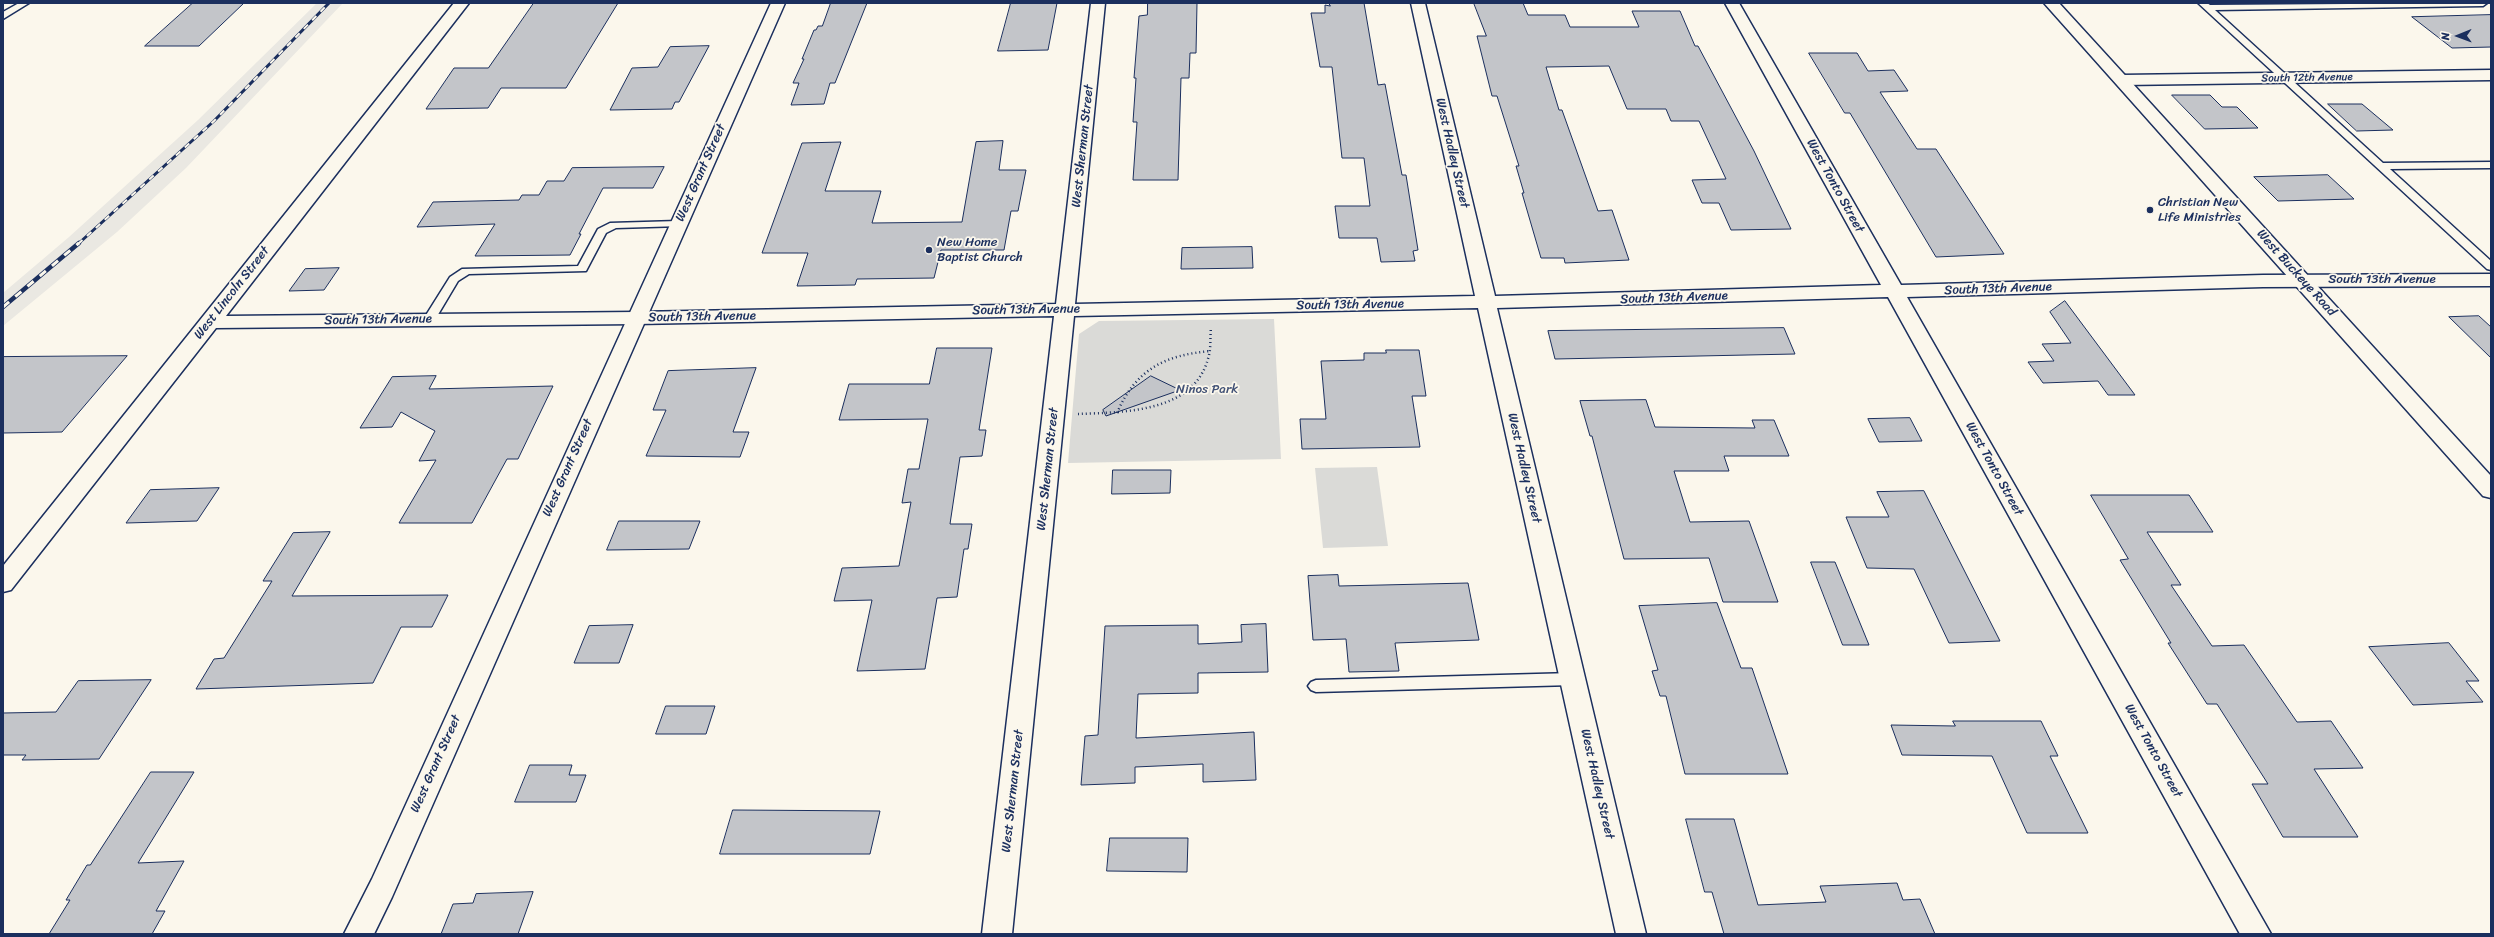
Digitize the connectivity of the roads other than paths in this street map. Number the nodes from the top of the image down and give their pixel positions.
1 (25, 3) edge
2 (462, 3) edge
3 (778, 3) edge
4 (1098, 3) edge
5 (1418, 3) edge
6 (1732, 3) edge
7 (2051, 3) edge
8 (2483, 3) edge
9 (2205, 5) edge
10 (3, 16) edge
11 (2491, 76) edge
12 (2285, 79) junction
13 (2122, 80) junction
14 (2491, 165) edge
15 (2381, 166) junction
16 (678, 224) junction
17 (2491, 267) edge
18 (2303, 280) junction
19 (2491, 280) edge
20 (1894, 292) junction
21 (1486, 302) junction
22 (1065, 309) junction
23 (636, 318) junction
24 (429, 320) junction
25 (209, 322) junction
26 (2491, 490) edge
27 (3, 583) edge
28 (1573, 680) junction
29 (1316, 686) dead end
30 (359, 934) edge
31 (997, 934) edge
32 (1631, 934) edge
33 (2256, 934) edge

1 - 10 lane
2 - 25 street, West Lincoln Street
3 - 16 street, West Grant Street
4 - 22 street, West Sherman Street
5 - 21 street, West Hadley Street
6 - 20 street, West Tonto Street
7 - 13 street, West Buckeye Road
8 - 9 lane
9 - 12 lane
11 - 12 street, South 12th Avenue
12 - 13 street, South 12th Avenue
12 - 15 lane
13 - 18 street, West Buckeye Road
14 - 15 lane
15 - 17 lane
16 - 23 street, West Grant Street
16 - 24 lane
18 - 19 street, South 13th Avenue
18 - 20 street, South 13th Avenue
18 - 26 street, West Buckeye Road
20 - 21 street, South 13th Avenue
20 - 33 street, West Tonto Street
21 - 22 street, South 13th Avenue
21 - 28 street, West Hadley Street
22 - 23 street, South 13th Avenue
22 - 31 street, West Sherman Street
23 - 24 street, South 13th Avenue
23 - 30 street, West Grant Street
24 - 25 street, South 13th Avenue
25 - 27 street, West Lincoln Street
28 - 29 lane
28 - 32 street, West Hadley Street

